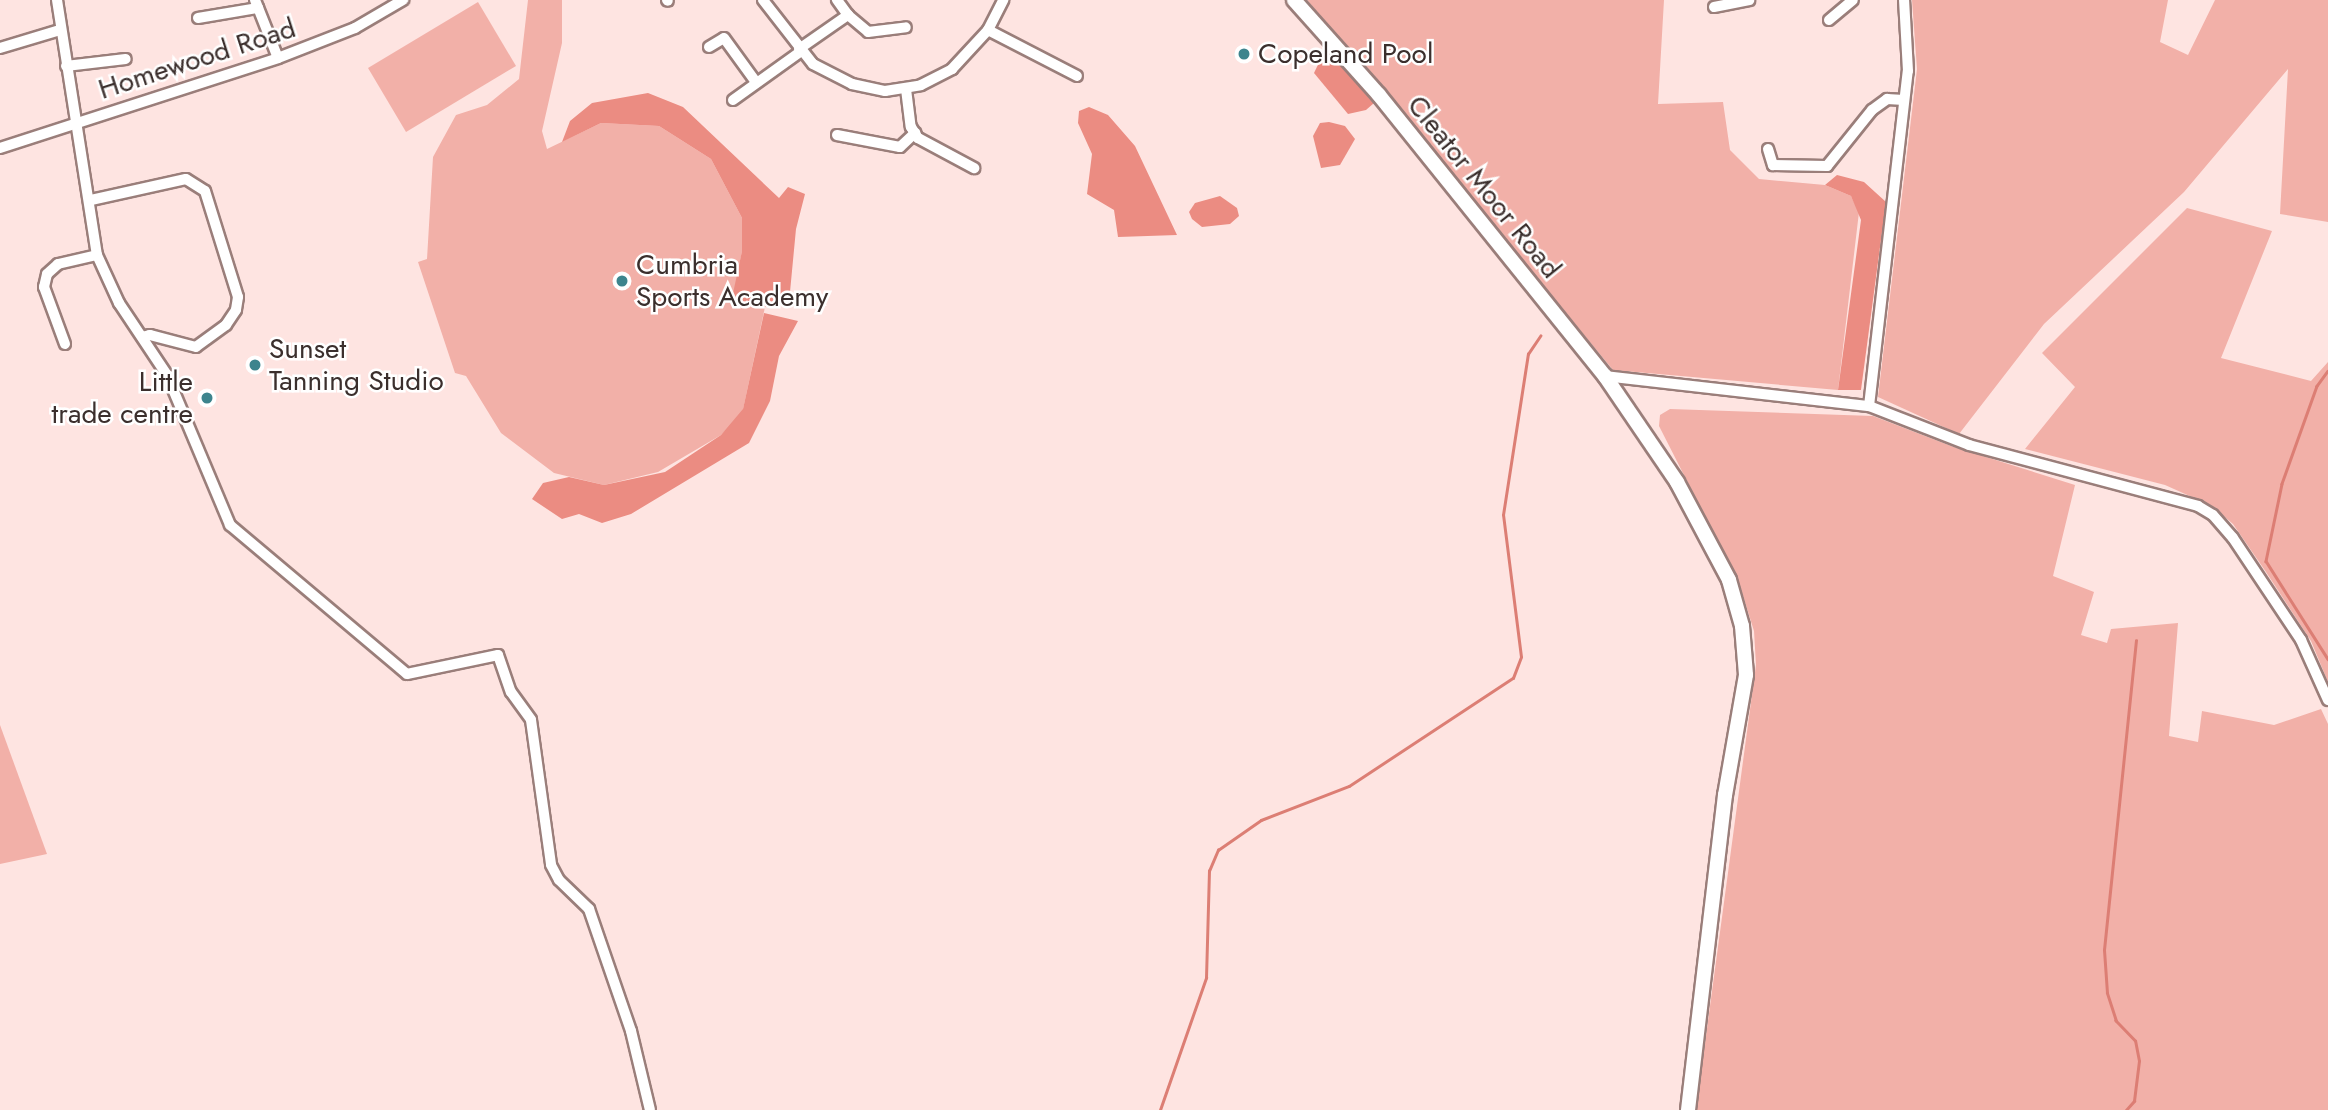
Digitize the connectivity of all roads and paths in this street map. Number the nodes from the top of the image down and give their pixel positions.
1 (57, 0) edge
2 (402, 0) edge
3 (763, 0) edge
4 (837, 0) edge
5 (1003, 0) edge
6 (1294, 0) edge
7 (1749, 0) edge
8 (1853, 0) edge
9 (1904, 0) edge
10 (256, 4) edge
11 (1714, 7) dead end
12 (848, 15) junction
13 (198, 18) dead end
14 (1829, 20) dead end
15 (906, 27) dead end
16 (60, 30) junction
17 (988, 30) junction
18 (709, 47) dead end
19 (0, 48) edge
20 (799, 50) junction
21 (278, 58) junction
22 (126, 60) dead end
23 (66, 66) junction
24 (1077, 76) dead end
25 (756, 82) junction
26 (906, 89) junction
27 (733, 100) dead end
28 (1904, 100) junction
29 (74, 123) junction
30 (915, 133) junction
31 (838, 135) dead end
32 (0, 148) edge
33 (1768, 149) dead end
34 (974, 169) dead end
35 (92, 200) junction
36 (97, 255) junction
37 (142, 337) junction
38 (65, 344) dead end
39 (1605, 376) junction
40 (1869, 406) junction
41 (2328, 700) edge
42 (650, 1110) edge
43 (1688, 1110) edge

1 - 16 street
2 - 21 street, Homewood Road
3 - 20 street
4 - 12 street
5 - 17 street
6 - 39 main road, Cleator Moor Road
7 - 11 street
8 - 14 street
9 - 28 street
10 - 13 street
10 - 21 street
12 - 15 street
12 - 20 street
16 - 19 street
16 - 23 street
17 - 24 street
17 - 26 street
18 - 25 street
20 - 25 street
20 - 26 street
21 - 29 street, Homewood Road
22 - 23 street
23 - 29 street
25 - 27 street
26 - 30 street
28 - 33 street
28 - 40 street
29 - 32 street, Homewood Road
29 - 35 street
30 - 31 street
30 - 34 street
35 - 36 street
35 - 37 street
36 - 37 street
36 - 38 street
37 - 42 street
39 - 40 street
39 - 43 main road, Cleator Moor Road
40 - 41 street

